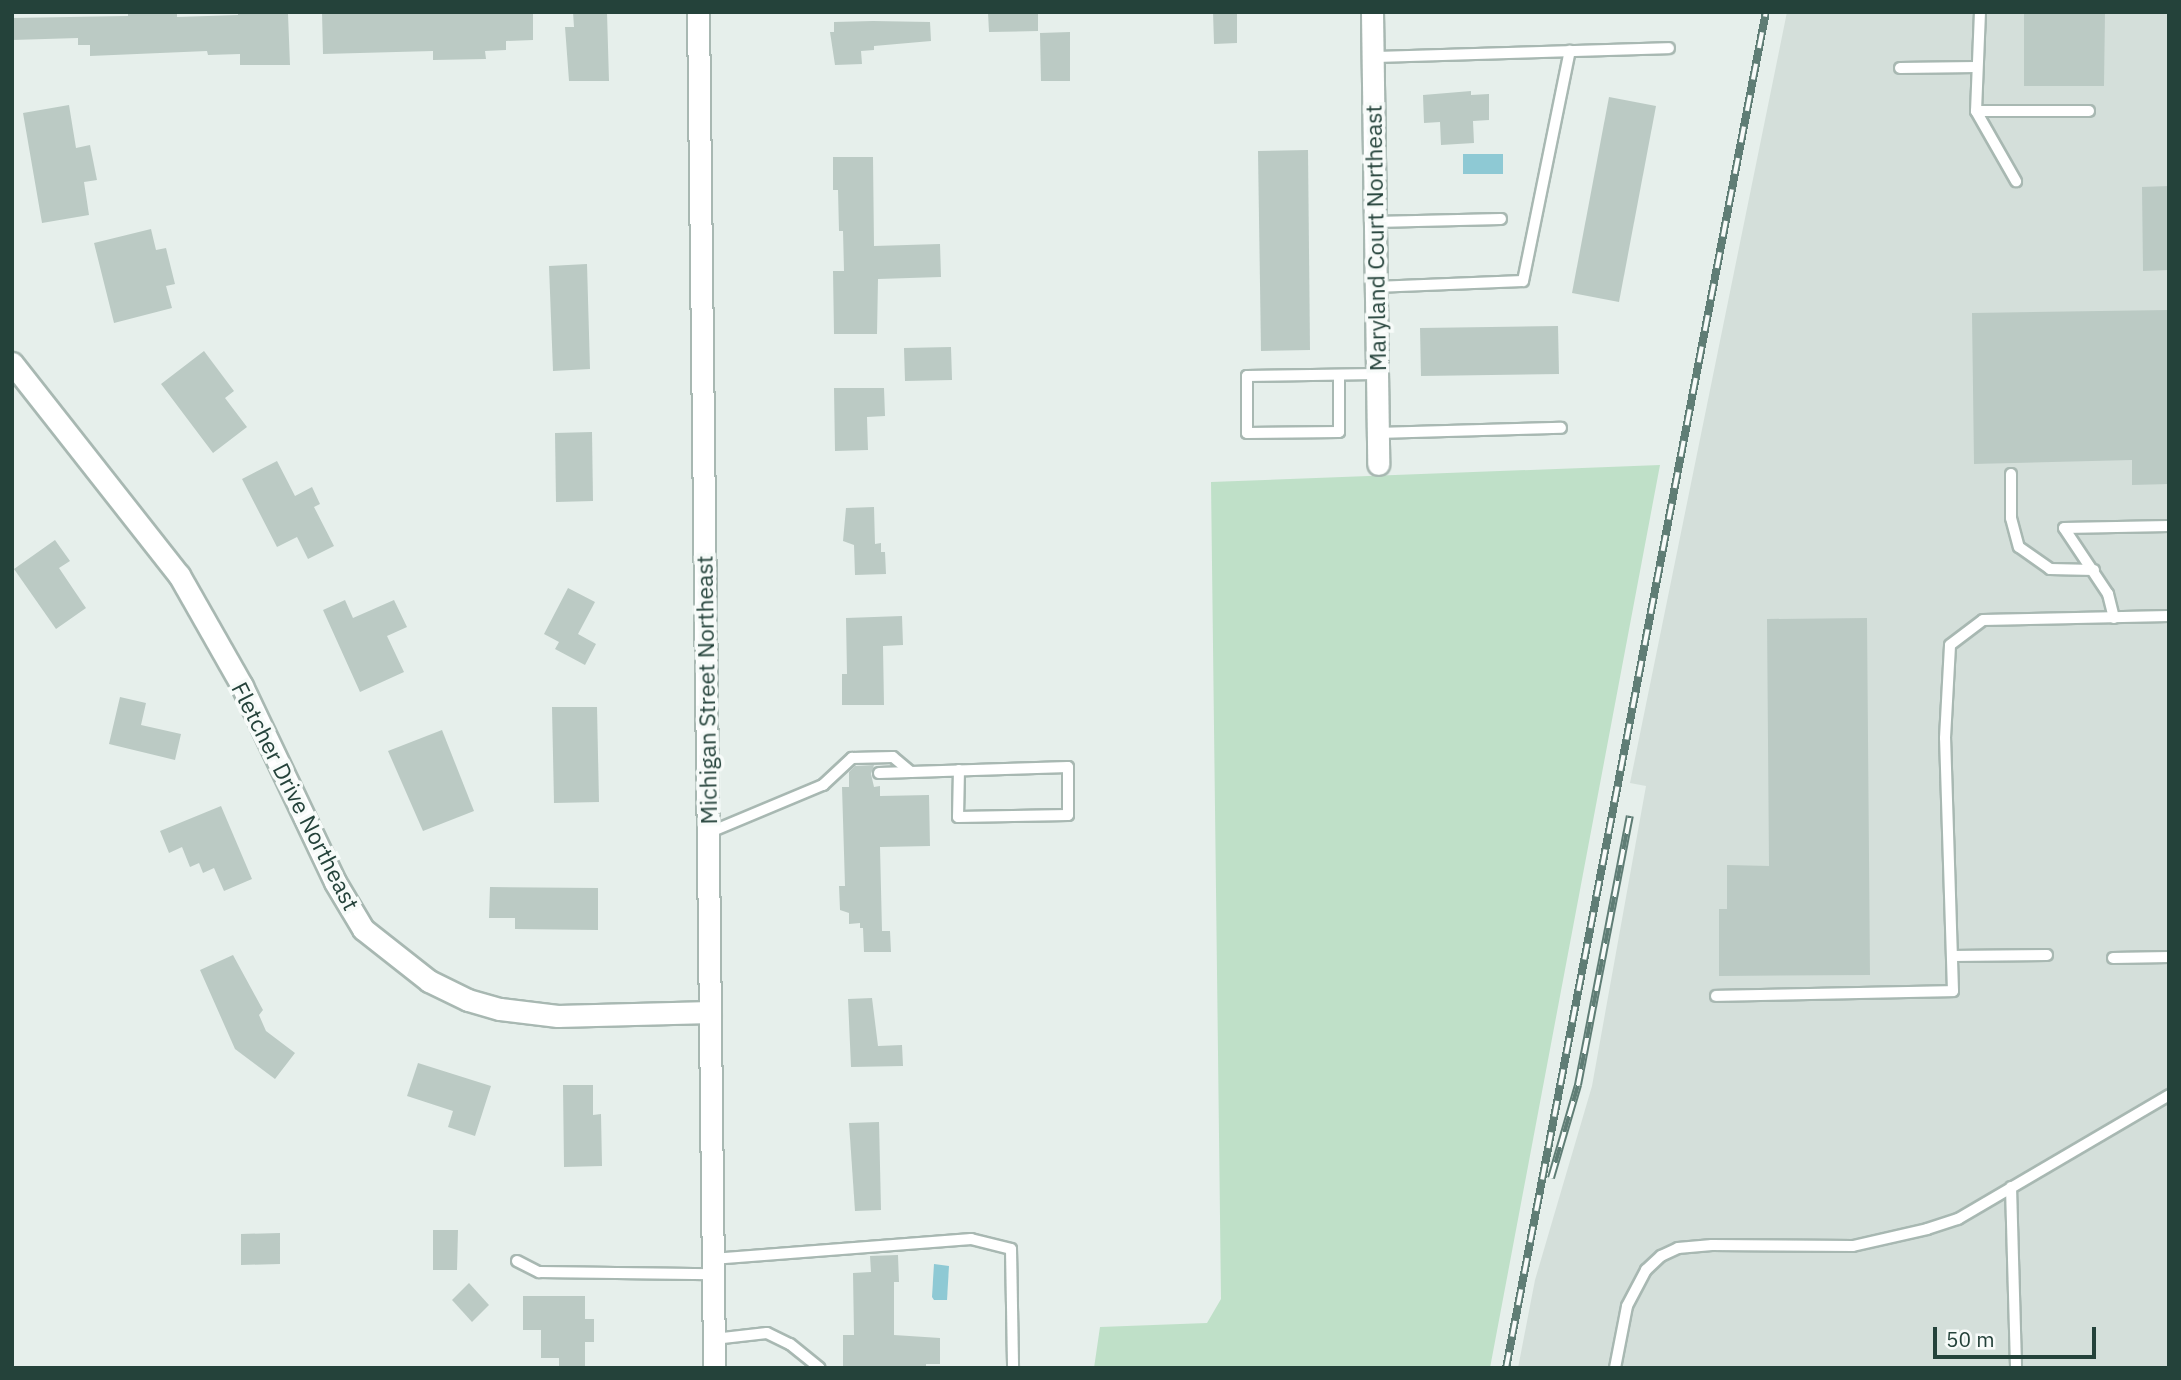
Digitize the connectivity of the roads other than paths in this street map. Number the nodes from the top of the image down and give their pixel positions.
1 (698, 12) edge
2 (1372, 12) edge
3 (1980, 12) edge
4 (1669, 48) dead end
5 (1570, 51) junction
6 (1373, 57) junction
7 (1976, 67) junction
8 (1900, 68) dead end
9 (1976, 111) junction
10 (2089, 111) dead end
11 (2016, 181) dead end
12 (1501, 219) dead end
13 (1375, 222) junction
14 (1376, 287) junction
15 (12, 363) edge
16 (1376, 374) junction
17 (1339, 375) junction
18 (1561, 428) dead end
19 (1377, 433) junction
20 (1378, 464) dead end
21 (2011, 474) dead end
22 (2169, 526) edge
23 (2094, 570) junction
24 (2169, 617) edge
25 (2114, 618) junction
26 (960, 770) junction
27 (911, 772) junction
28 (879, 774) dead end
29 (708, 833) junction
30 (2046, 955) dead end
31 (1952, 956) junction
32 (2169, 957) edge
33 (2113, 958) dead end
34 (1716, 996) dead end
35 (710, 1012) junction
36 (2169, 1095) edge
37 (2011, 1187) junction
38 (517, 1261) dead end
39 (713, 1267) junction
40 (713, 1339) junction
41 (714, 1368) edge
42 (820, 1368) edge
43 (1013, 1368) edge
44 (1615, 1368) edge
45 (2016, 1368) edge

1 - 29 street, Michigan Street Northeast
2 - 6 street, Maryland Court Northeast
3 - 7 lane
4 - 5 lane
5 - 6 lane
5 - 14 lane
6 - 13 street, Maryland Court Northeast
7 - 8 lane
7 - 9 lane
9 - 10 lane
9 - 11 lane
12 - 13 lane
13 - 14 street, Maryland Court Northeast
14 - 16 street, Maryland Court Northeast
15 - 35 street, Fletcher Drive Northeast
16 - 17 lane
16 - 19 street, Maryland Court Northeast
17 - 17 lane
18 - 19 lane
19 - 20 street, Maryland Court Northeast
21 - 23 lane
22 - 23 lane
23 - 25 lane
24 - 25 lane
25 - 31 lane
26 - 26 lane
26 - 27 lane
27 - 28 lane
27 - 29 lane
29 - 35 street, Michigan Street Northeast
30 - 31 lane
31 - 34 lane
32 - 33 lane
35 - 39 street, Michigan Street Northeast
36 - 37 lane
37 - 44 lane
37 - 45 lane
38 - 39 lane
39 - 40 street, Michigan Street Northeast
39 - 43 lane
40 - 41 street, Michigan Street Northeast
40 - 42 lane

